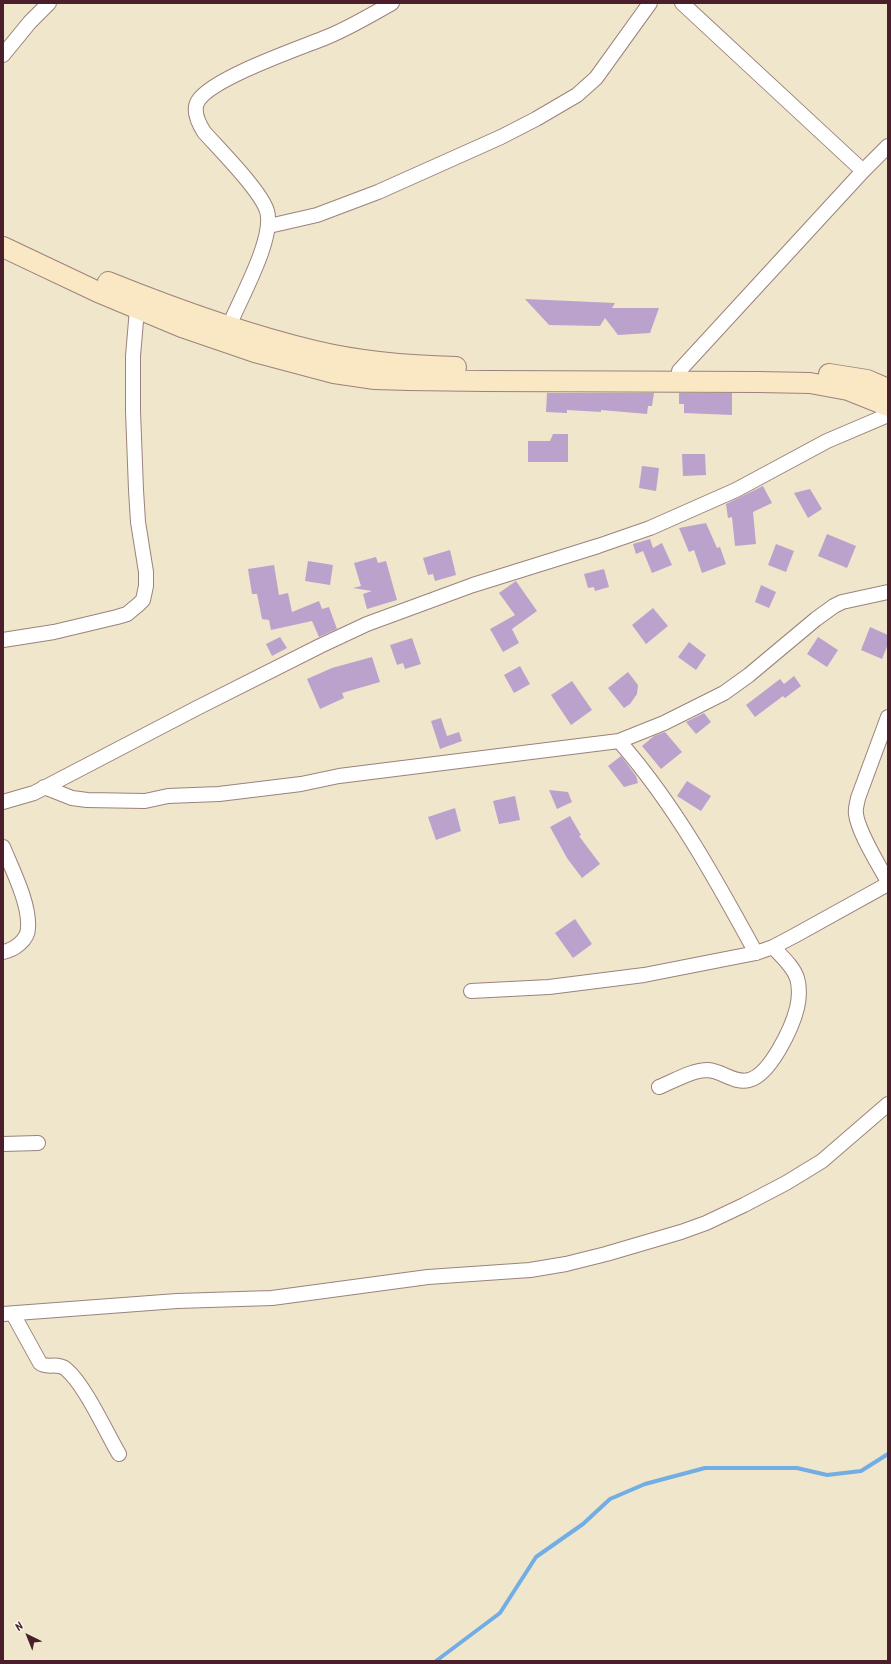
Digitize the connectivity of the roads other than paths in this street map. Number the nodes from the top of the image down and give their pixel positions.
1 (49, 3) edge
2 (392, 3) edge
3 (650, 3) edge
4 (682, 3) edge
5 (3, 55) edge
6 (888, 146) edge
7 (863, 171) junction
8 (269, 226) junction
9 (3, 233) edge
10 (3, 247) edge
11 (137, 309) junction
12 (229, 326) junction
13 (679, 371) junction
14 (888, 389) edge
15 (888, 406) edge
16 (888, 415) edge
17 (888, 592) edge
18 (3, 640) edge
19 (888, 717) edge
20 (619, 741) junction
21 (44, 787) junction
22 (3, 802) edge
23 (3, 847) edge
24 (888, 883) edge
25 (772, 947) junction
26 (3, 952) edge
27 (756, 953) junction
28 (471, 991) dead end
29 (659, 1087) dead end
30 (888, 1104) edge
31 (38, 1143) dead end
32 (3, 1144) edge
33 (8, 1314) edge
34 (119, 1454) dead end

1 - 5 street
2 - 8 street
3 - 8 street
4 - 7 street
6 - 7 street
7 - 13 street
8 - 12 street
9 - 12 main road
10 - 11 main road
11 - 15 main road
11 - 18 street
12 - 13 main road
13 - 14 main road
16 - 21 street
17 - 20 street
19 - 24 street
20 - 21 street
20 - 27 street
21 - 22 street
23 - 26 street
24 - 25 street
25 - 27 street
25 - 29 street
27 - 28 street
30 - 33 street
31 - 32 street
33 - 34 street

